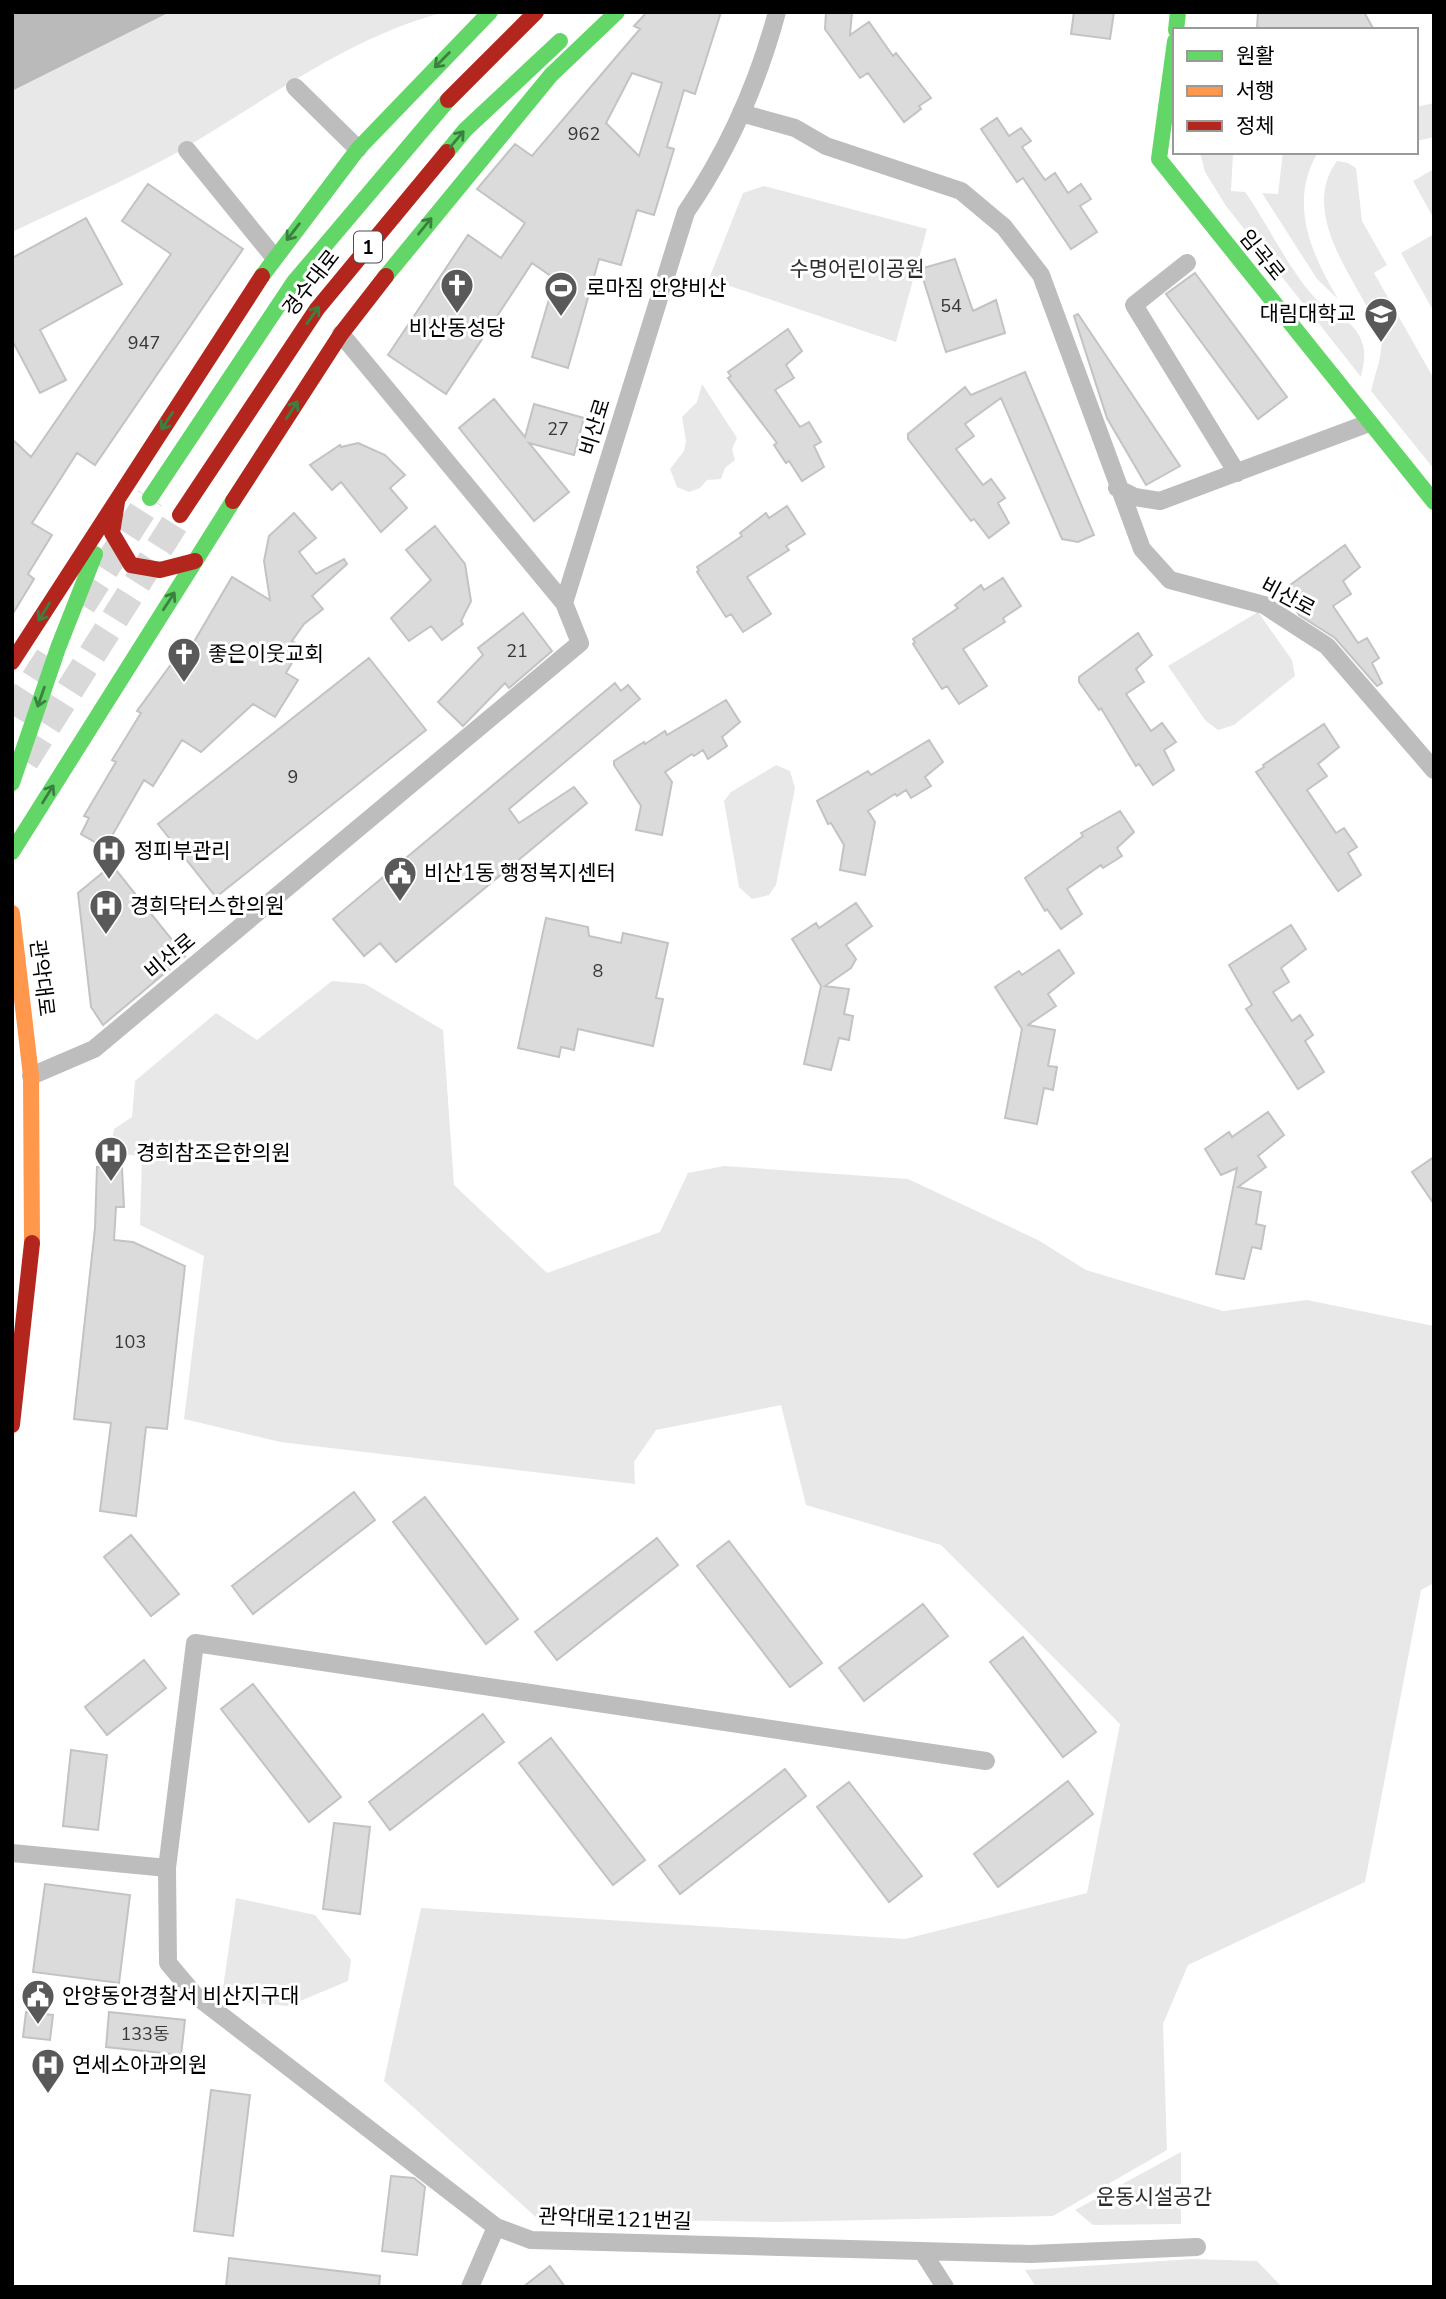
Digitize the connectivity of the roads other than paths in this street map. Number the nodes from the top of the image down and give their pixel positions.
1 (490, 12) edge
2 (536, 12) edge
3 (617, 12) edge
4 (777, 12) edge
5 (568, 33) dead end
6 (1173, 56) edge
7 (296, 88) dead end
8 (741, 113) junction
9 (358, 149) junction
10 (187, 150) dead end
11 (274, 257) junction
12 (1187, 262) dead end
13 (341, 334) junction
14 (1369, 423) junction
15 (1237, 473) junction
16 (1117, 488) junction
17 (118, 496) junction
18 (150, 498) tunnel mouth
19 (1434, 502) edge
20 (180, 515) tunnel mouth
21 (195, 561) junction
22 (564, 603) junction
23 (12, 662) edge
24 (1434, 770) edge
25 (12, 783) edge
26 (12, 852) edge
27 (12, 913) edge
28 (25, 1010) junction
29 (12, 1040) edge
30 (31, 1076) junction
31 (12, 1195) edge
32 (34, 1226) junction
33 (14, 1393) edge
34 (12, 1425) edge
35 (986, 1760) dead end
36 (12, 1853) edge
37 (167, 1868) junction
38 (496, 2227) junction
39 (1197, 2247) dead end
40 (922, 2251) junction
41 (470, 2287) edge
42 (945, 2287) edge

1 -> 9 main road
2 - 18 main road, 경수대로 / 1
13 -> 3 main road
4 - 8 street
20 -> 5 main road, 경수대로 / 1
6 - 14 main road, 임곡로
7 - 9 street
8 - 16 street, 비산로
8 - 22 street, 비산로
9 -> 11 main road
10 - 11 street
11 -> 17 main road
12 - 15 street
21 -> 13 main road
13 - 22 street
14 - 15 street
14 - 19 main road, 임곡로
15 - 16 street
16 - 24 street, 비산로
17 - 21 main road
17 -> 23 main road
17 -> 25 main road
26 -> 21 main road
22 - 30 street, 비산로
27 - 28 main road, 관악대로
28 - 29 main road
28 - 30 main road, 관악대로
30 - 32 main road, 관악대로
31 - 32 main road
32 - 33 main road, 관악대로
33 - 34 main road, 관악대로
35 - 37 street, 관악대로121번길
36 - 37 street
37 - 38 street, 관악대로121번길
38 - 40 street, 관악대로121번길
38 - 41 street
39 - 40 street, 관악대로121번길
40 - 42 street

